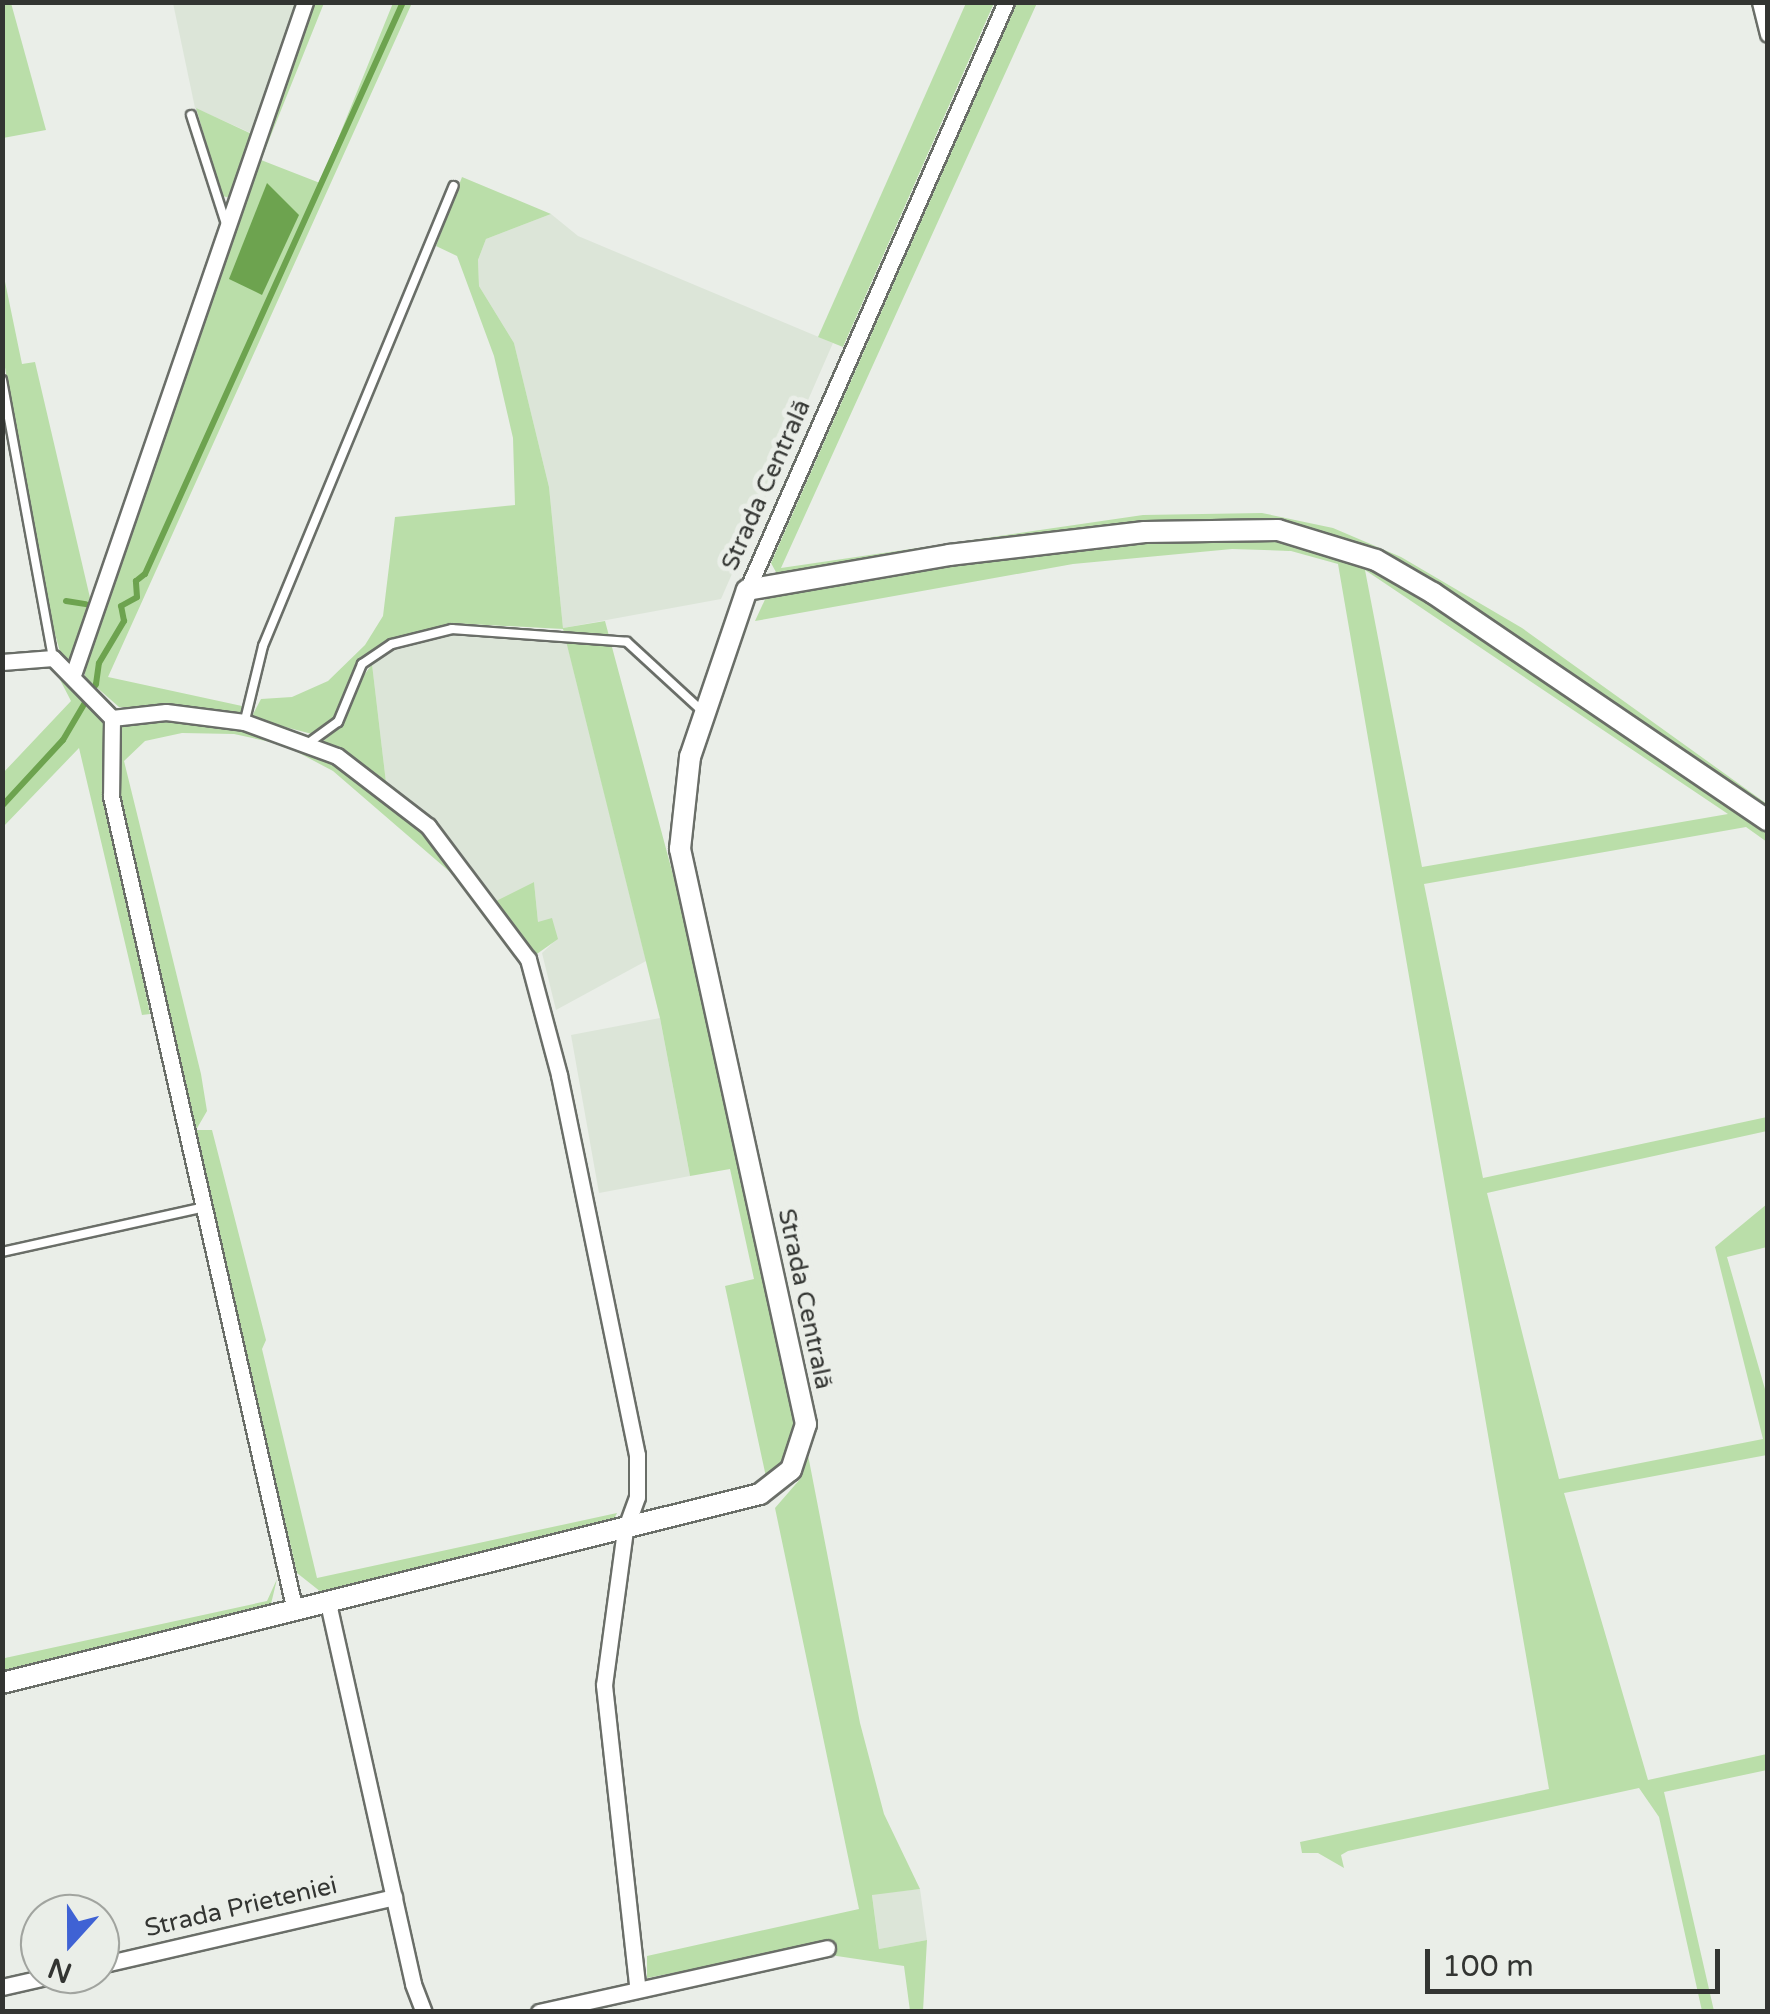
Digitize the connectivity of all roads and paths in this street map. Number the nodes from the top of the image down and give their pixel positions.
1 (306, 2) edge
2 (1006, 2) edge
3 (1760, 2) edge
4 (1768, 34) edge
5 (191, 115) dead end
6 (454, 186) dead end
7 (228, 228) junction
8 (2, 380) edge
9 (747, 590) junction
10 (53, 658) junction
11 (2, 662) edge
12 (78, 677) junction
13 (704, 714) junction
14 (112, 718) junction
15 (244, 722) junction
16 (310, 742) junction
17 (1768, 821) edge
18 (200, 1208) junction
19 (2, 1252) edge
20 (625, 1530) junction
21 (328, 1603) junction
22 (295, 1611) junction
23 (2, 1683) edge
24 (394, 1897) junction
25 (827, 1948) dead end
26 (120, 1960) edge
27 (637, 1985) junction
28 (424, 2012) edge
29 (539, 2012) edge

1 - 7 street
2 - 9 street, Strada Centrală
3 - 4 street
5 - 7 lane
6 - 15 lane
7 - 12 street
8 - 10 lane
9 - 13 street, Strada Centrală
9 - 17 street
10 - 11 street
10 - 12 street
12 - 14 street
13 - 16 lane
13 - 20 street, Strada Centrală
14 - 15 street
14 - 18 street
15 - 16 street
16 - 20 street
18 - 19 lane
18 - 22 street
20 - 21 street, Strada Centrală
20 - 27 street
21 - 22 street, Strada Centrală
21 - 24 street
22 - 23 street, Strada Centrală
24 - 26 street, Strada Prieteniei
24 - 28 street
25 - 27 street
27 - 29 street

